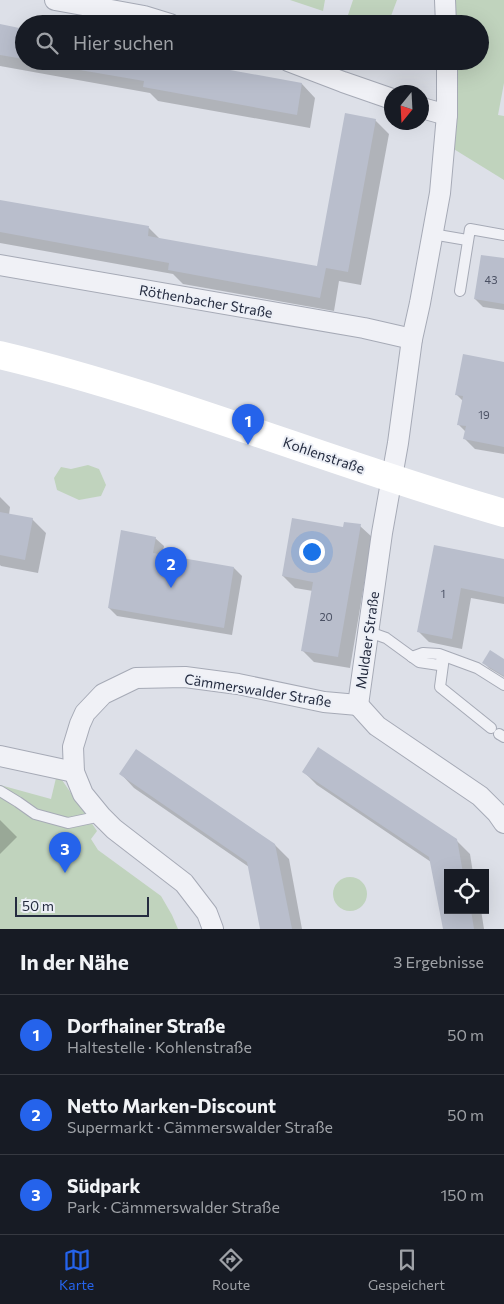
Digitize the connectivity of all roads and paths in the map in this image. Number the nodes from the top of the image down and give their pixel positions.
1 (55, 0) edge
2 (445, 0) edge
3 (138, 15) edge
4 (446, 15) edge
5 (312, 70) edge
6 (447, 70) edge
7 (384, 95) edge
8 (429, 110) edge
9 (447, 115) junction
10 (432, 234) junction
11 (504, 235) edge
12 (467, 240) junction
13 (0, 265) edge
14 (460, 291) dead end
15 (412, 339) junction
16 (0, 355) edge
17 (392, 478) junction
18 (504, 513) edge
19 (377, 635) junction
20 (444, 657) junction
21 (504, 685) edge
22 (358, 705) junction
23 (498, 733) edge
24 (0, 756) edge
25 (74, 772) junction
26 (0, 791) edge
27 (101, 816) junction
28 (504, 823) edge
29 (213, 929) edge

1 - 3 street
2 - 4 street
5 - 7 street
6 - 9 street, Muldaer Straße
8 - 9 street
9 - 10 street, Muldaer Straße
10 - 12 lane
10 - 15 street, Muldaer Straße
11 - 12 lane
12 - 14 lane
13 - 15 street, Röthenbacher Straße
15 - 17 street, Muldaer Straße
16 - 17 street, Kohlenstraße
17 - 18 street, Kohlenstraße
17 - 19 street, Muldaer Straße
19 - 20 lane
19 - 22 street, Muldaer Straße
20 - 21 lane
20 - 23 lane
22 - 25 street, Cämmerswalder Straße
22 - 28 street, Muldaer Straße
24 - 25 street
25 - 27 street, Cämmerswalder Straße
26 - 27 lane
27 - 29 street, Cämmerswalder Straße

